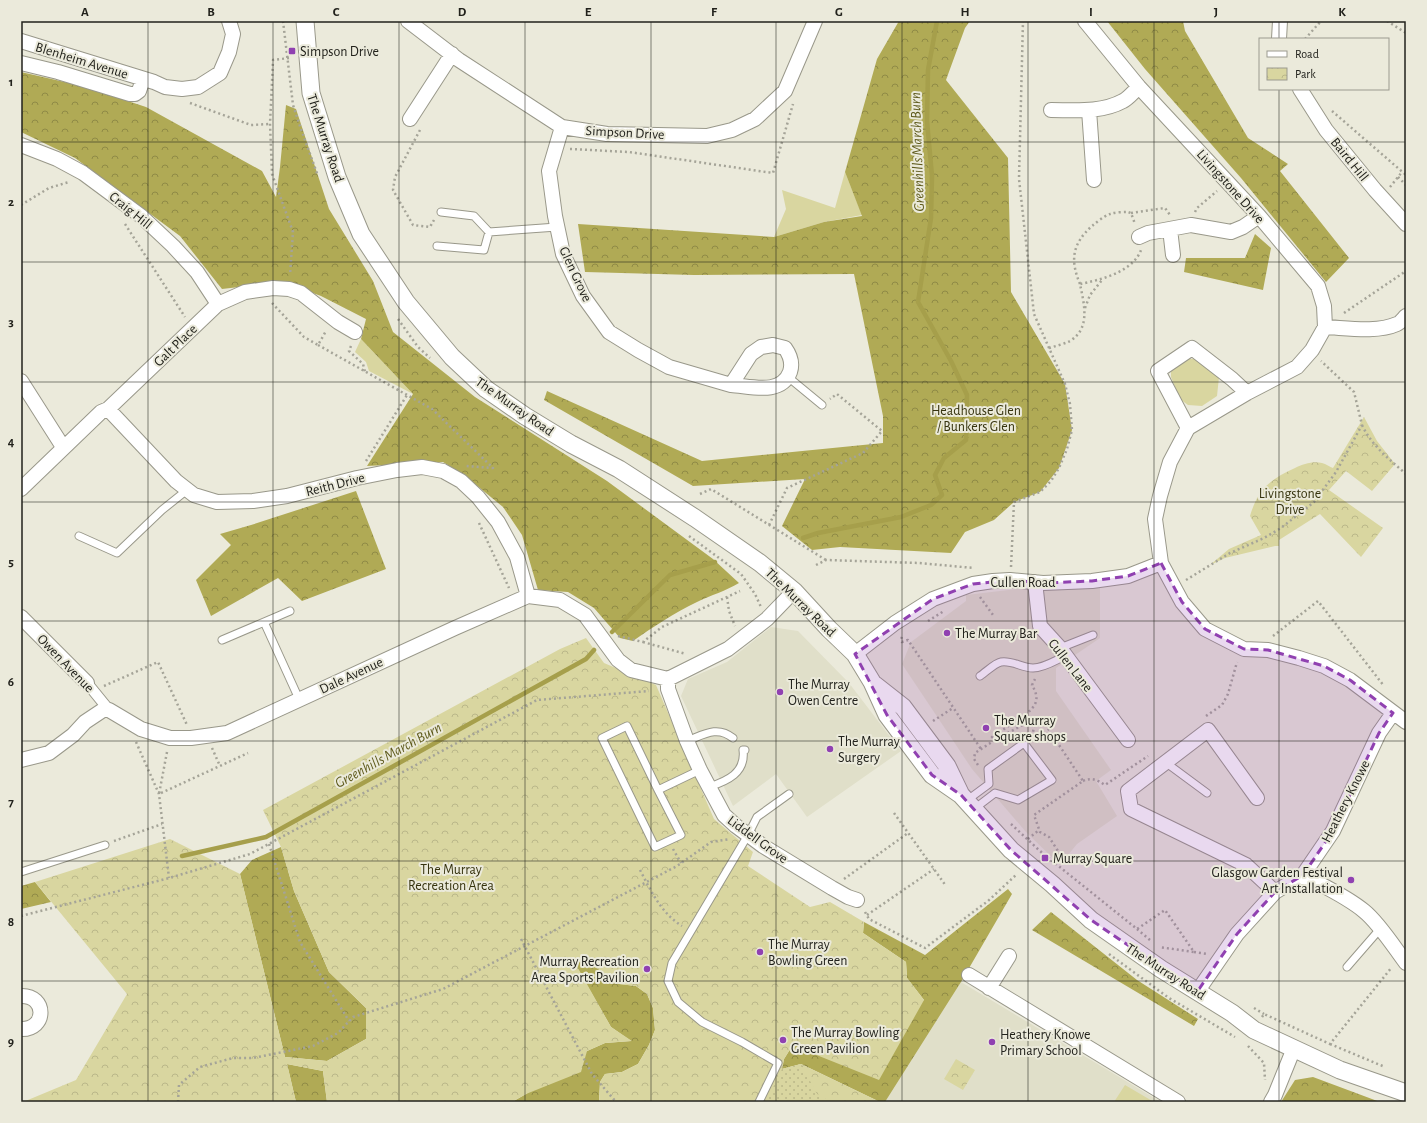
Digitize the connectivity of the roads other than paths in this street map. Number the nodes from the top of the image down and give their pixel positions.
1 (229, 21) edge
2 (305, 21) edge
3 (408, 21) edge
4 (815, 21) edge
5 (1085, 21) edge
6 (1280, 21) edge
7 (1279, 38) edge
8 (21, 41) edge
9 (452, 54) junction
10 (21, 63) edge
11 (143, 79) junction
12 (1139, 87) junction
13 (1301, 90) edge
14 (1051, 110) dead end
15 (1089, 110) junction
16 (410, 119) dead end
17 (562, 127) junction
18 (21, 145) edge
19 (1094, 180) dead end
20 (441, 212) road end
21 (1259, 216) junction
22 (1406, 224) edge
23 (557, 227) junction
24 (1174, 228) junction
25 (489, 232) junction
26 (1139, 237) road end
27 (437, 246) dead end
28 (1173, 255) dead end
29 (218, 304) junction
30 (1406, 316) edge
31 (1330, 327) junction
32 (355, 332) road end
33 (788, 377) junction
34 (21, 382) edge
35 (731, 385) junction
36 (1247, 393) junction
37 (822, 405) road end
38 (108, 409) junction
39 (1188, 428) junction
40 (64, 447) junction
41 (21, 489) edge
42 (187, 490) junction
43 (79, 536) dead end
44 (1161, 563) junction
45 (1035, 582) junction
46 (794, 591) junction
47 (522, 598) junction
48 (290, 611) dead end
49 (21, 617) edge
50 (264, 622) junction
51 (1093, 634) dead end
52 (222, 640) dead end
53 (1063, 652) junction
54 (855, 654) junction
55 (980, 676) dead end
56 (668, 684) junction
57 (90, 687) joint
58 (299, 699) junction
59 (109, 710) junction
60 (1390, 710) junction
61 (1406, 722) edge
62 (733, 738) dead end
63 (1128, 740) dead end
64 (687, 741) junction
65 (745, 750) dead end
66 (21, 760) edge
67 (1165, 762) junction
68 (700, 770) junction
69 (709, 787) junction
70 (658, 790) junction
71 (1207, 793) dead end
72 (789, 794) dead end
73 (1256, 798) dead end
74 (967, 802) junction
75 (748, 835) junction
76 (105, 844) road end
77 (21, 872) edge
78 (1303, 875) junction
79 (1275, 892) junction
80 (857, 900) road end
81 (1380, 929) junction
82 (1009, 956) dead end
83 (1404, 960) edge
84 (1347, 967) dead end
85 (969, 975) dead end
86 (989, 988) junction
87 (1197, 992) junction
88 (21, 996) edge
89 (21, 1029) edge
90 (1294, 1048) junction
91 (1406, 1093) edge
92 (1273, 1099) edge
93 (759, 1102) edge
94 (1178, 1102) edge

1 - 11 street, Blenheim Avenue
2 - 46 street, The Murray Road
3 - 9 street, Simpson Drive
4 - 17 street, Simpson Drive
5 - 12 street, Livingstone Drive
6 - 7 street
8 - 11 street, Blenheim Avenue
9 - 16 street
9 - 17 street, Simpson Drive
10 - 11 street, Blenheim Avenue
12 - 15 street
12 - 21 street, Livingstone Drive
13 - 22 street, Baird Hill
14 - 15 street
15 - 19 street
17 - 23 street, Glen Grove
18 - 29 street, Craig Hill
20 - 25 lane
21 - 24 street
21 - 31 street, Livingstone Drive
23 - 25 lane
23 - 35 street, Glen Grove
24 - 26 street
24 - 28 street
25 - 27 lane
29 - 32 street, Galt Place
29 - 38 street, Galt Place
30 - 31 street
31 - 36 street
33 - 35 street, Glen Grove
33 - 35 street
33 - 37 lane
34 - 40 street
36 - 39 street
36 - 39 street
38 - 40 street, Galt Place
38 - 42 street, Reith Drive
39 - 44 street
40 - 41 street, Galt Place
42 - 43 lane
42 - 47 street, Reith Drive
44 - 45 street, Cullen Road
44 - 60 street
45 - 53 street, Cullen Lane
45 - 54 street, Cullen Road
46 - 54 street, The Murray Road
46 - 56 street
47 - 56 street
47 - 58 street, Dale Avenue
48 - 50 lane
49 - 57 street, Owen Avenue
50 - 52 lane
50 - 58 lane
51 - 53 lane
53 - 55 lane
53 - 63 street, Cullen Lane
54 - 74 street, The Murray Road
56 - 64 street, Liddell Grove
57 - 59 street, Owen Avenue
58 - 59 street, Dale Avenue
59 - 66 street
60 - 61 street
60 - 78 street, Heathery Knowe
62 - 64 lane
64 - 68 street, Liddell Grove
65 - 69 lane
67 - 71 lane
67 - 73 street
67 - 79 street
68 - 69 street, Liddell Grove
68 - 70 lane
69 - 75 street, Liddell Grove
70 - 70 lane
72 - 75 lane
74 - 74 lane
74 - 87 street, The Murray Road
75 - 80 street, Liddell Grove
75 - 93 lane
76 - 77 lane
78 - 79 street, Heathery Knowe
78 - 81 street
79 - 87 street, Heathery Knowe
81 - 83 street
81 - 84 lane
82 - 86 street
85 - 86 street
86 - 94 street
87 - 90 street, The Murray Road
88 - 89 street
90 - 91 street, The Murray Road
90 - 92 street

